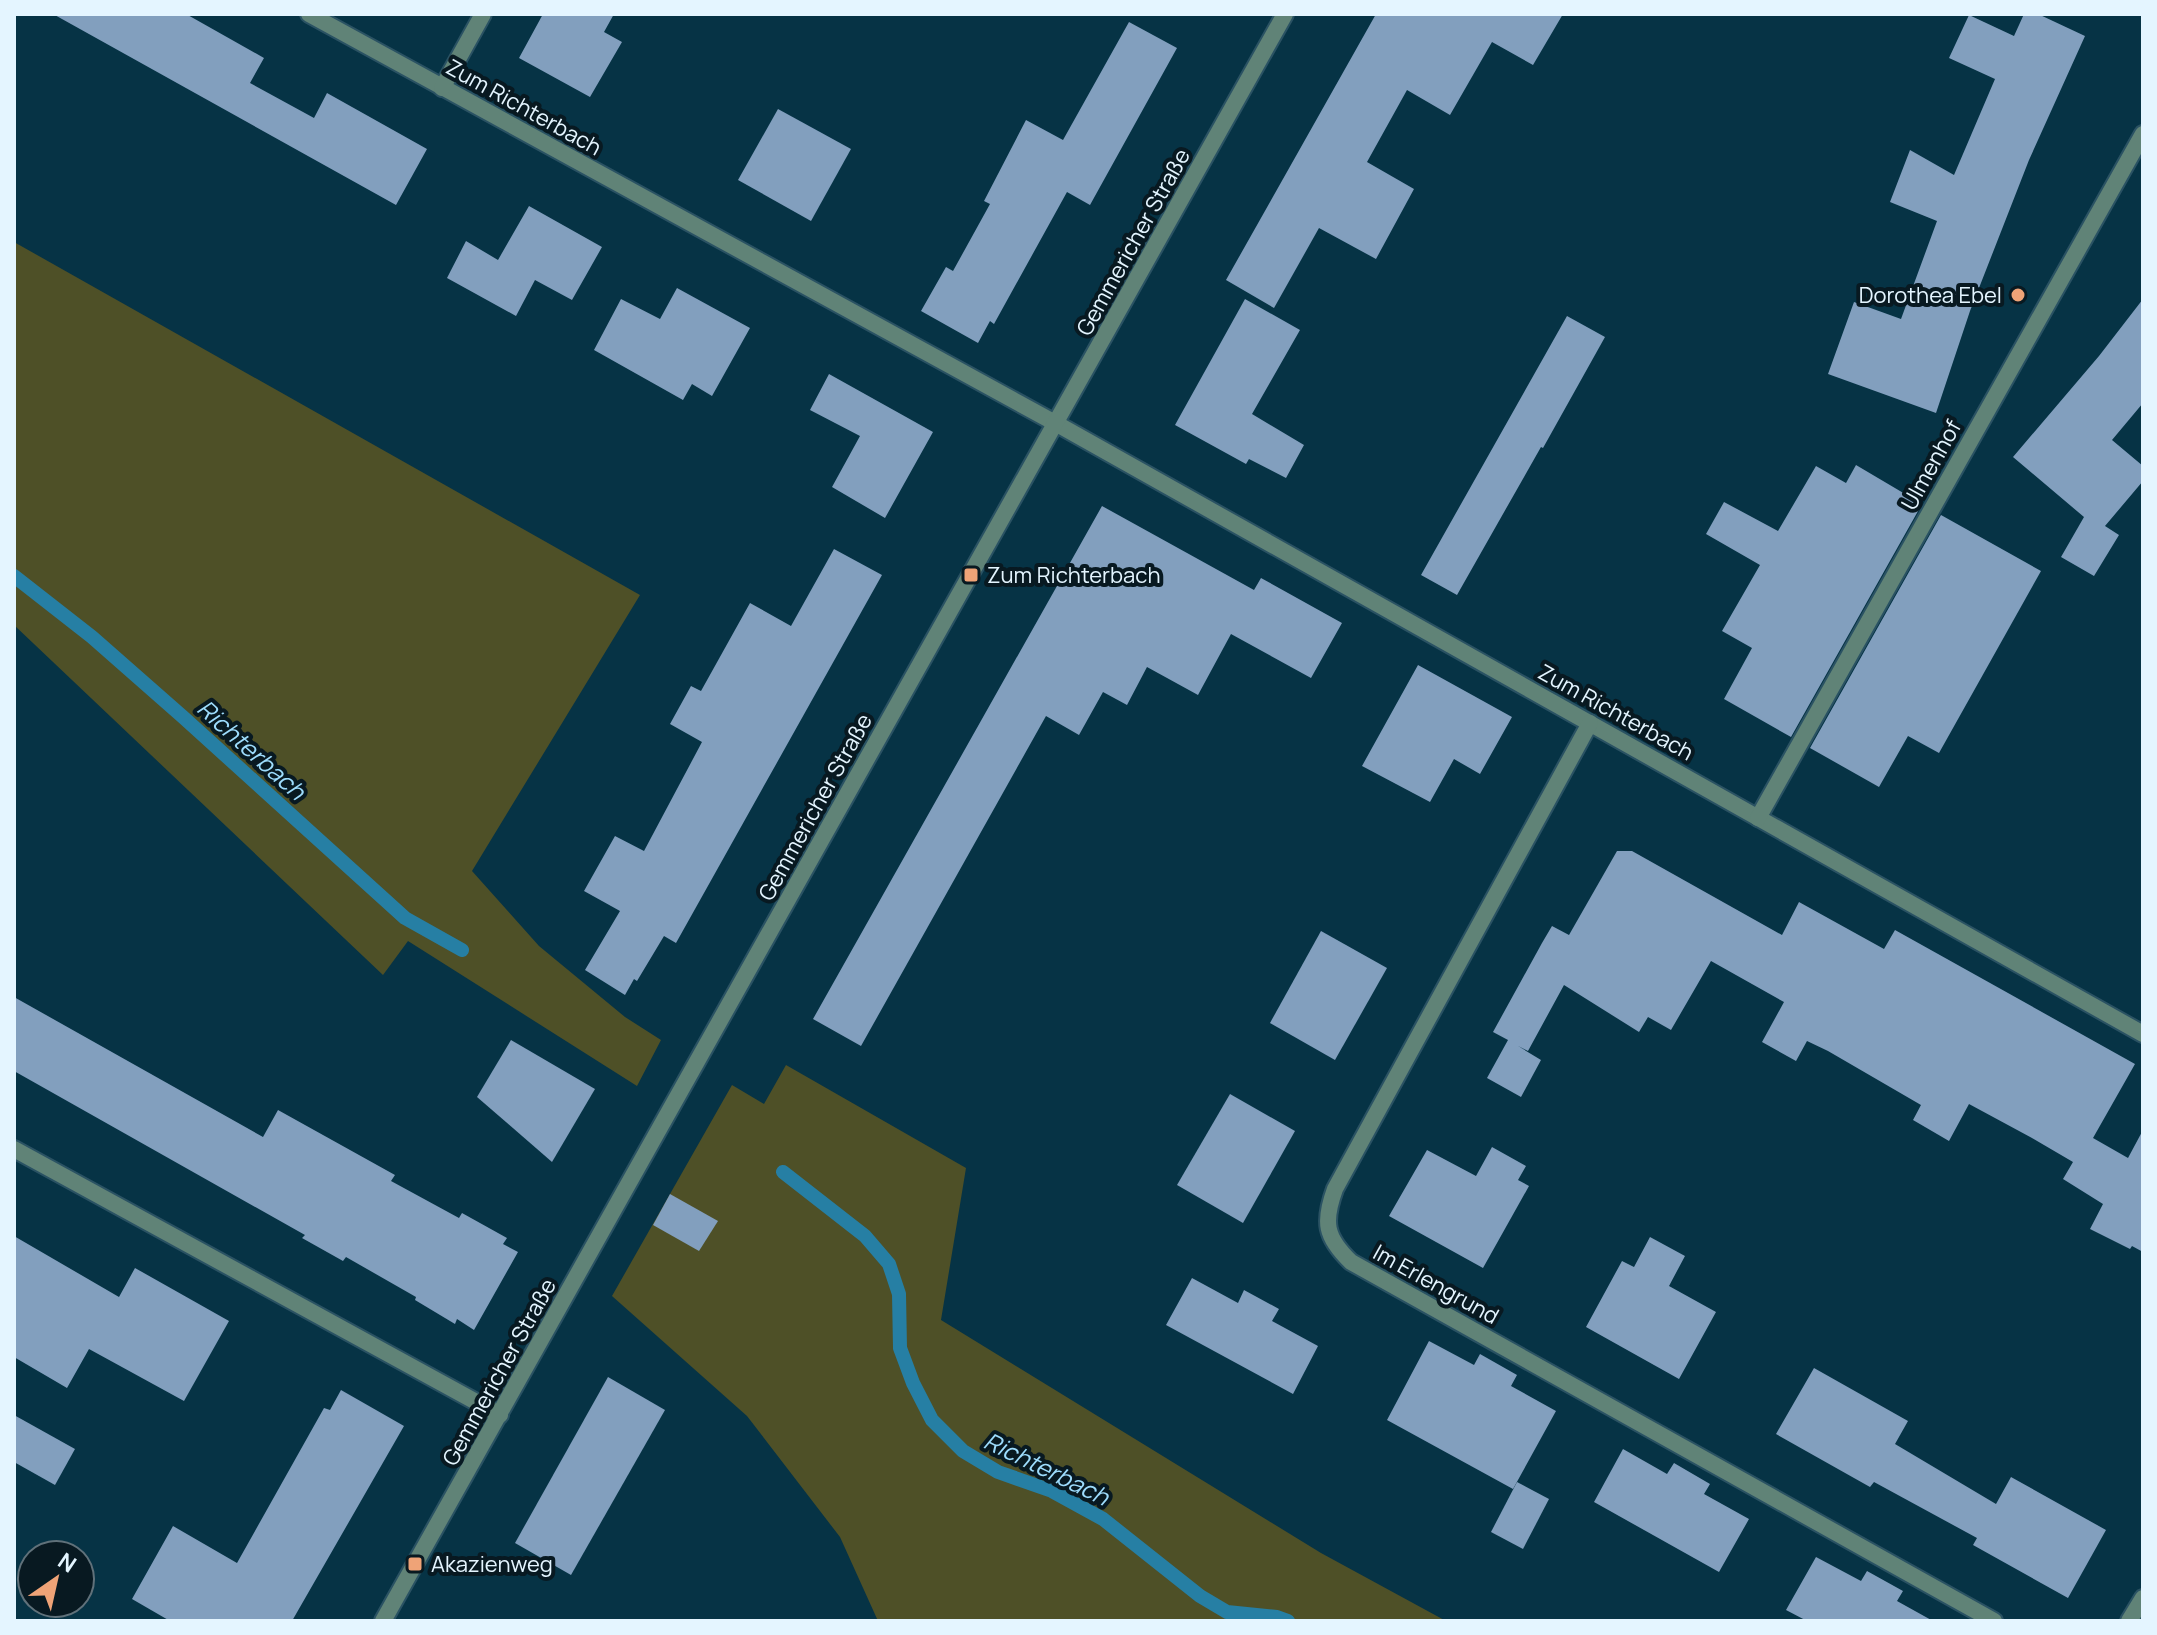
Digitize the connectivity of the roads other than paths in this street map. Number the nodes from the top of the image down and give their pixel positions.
1 (309, 14) edge
2 (483, 14) edge
3 (1285, 14) edge
4 (442, 88) junction
5 (2143, 134) edge
6 (1057, 424) junction
7 (1590, 723) junction
8 (1758, 818) junction
9 (2143, 1034) edge
10 (14, 1149) edge
11 (500, 1415) junction
12 (2143, 1598) edge
13 (383, 1621) edge
14 (1994, 1621) edge
15 (2129, 1621) edge

1 - 4 street, Zum Richterbach
2 - 4 street
3 - 6 street, Gemmericher Straße
4 - 6 street, Zum Richterbach
5 - 8 street, Ulmenhof
6 - 7 street, Zum Richterbach
6 - 11 street, Gemmericher Straße
7 - 8 street, Zum Richterbach
7 - 14 street, Im Erlengrund
8 - 9 street, Zum Richterbach
10 - 11 street
11 - 13 street, Gemmericher Straße
12 - 15 street

